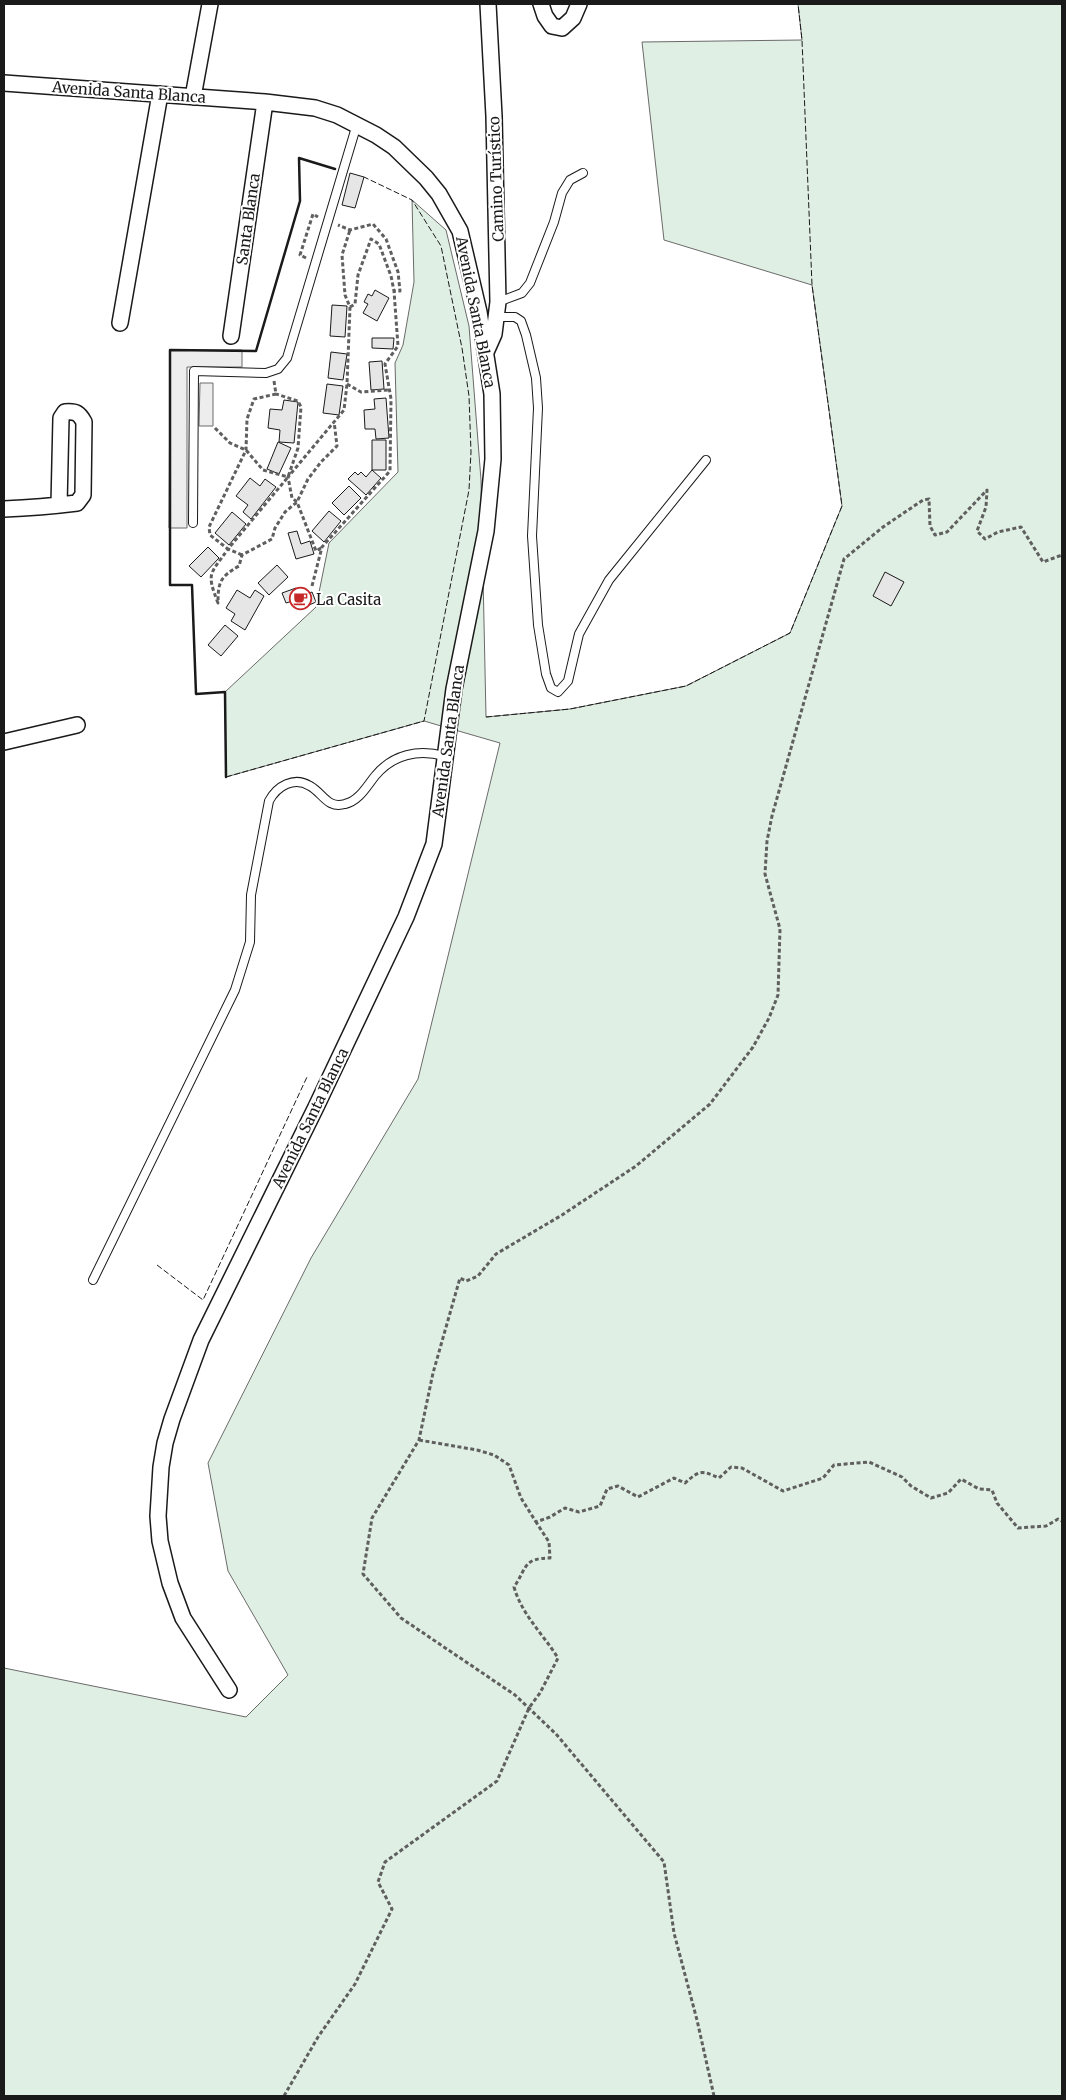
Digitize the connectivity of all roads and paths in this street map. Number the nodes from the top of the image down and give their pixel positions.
1 (210, 4) edge
2 (488, 4) edge
3 (541, 4) edge
4 (579, 4) edge
5 (4, 83) edge
6 (160, 94) junction
7 (193, 97) junction
8 (265, 102) junction
9 (357, 124) junction
10 (583, 173) dead end
11 (329, 221) junction
12 (350, 230) junction
13 (304, 267) dead end
14 (394, 292) junction
15 (498, 302) junction
16 (350, 308) junction
17 (497, 318) junction
18 (120, 323) dead end
19 (231, 336) dead end
20 (486, 352) junction
21 (273, 371) junction
22 (347, 384) junction
23 (389, 390) junction
24 (276, 394) junction
25 (334, 421) junction
26 (215, 428) dead end
27 (246, 450) junction
28 (706, 460) dead end
29 (288, 477) junction
30 (297, 502) junction
31 (59, 505) junction
32 (4, 509) edge
33 (193, 523) dead end
34 (322, 547) junction
35 (228, 549) junction
36 (242, 555) junction
37 (1062, 555) edge
38 (312, 586) dead end
39 (77, 725) dead end
40 (4, 742) edge
41 (444, 756) junction
42 (93, 1280) dead end
43 (419, 1440) junction
44 (1062, 1521) edge
45 (536, 1522) junction
46 (229, 1690) dead end
47 (529, 1708) junction
48 (284, 2096) edge
49 (714, 2096) edge

1 - 7 street
2 - 15 street, Camino Turístico
3 - 4 street
5 - 6 street, Avenida Santa Blanca
6 - 7 street, Avenida Santa Blanca
6 - 18 street
7 - 8 street, Avenida Santa Blanca
8 - 9 street, Avenida Santa Blanca
8 - 19 street, Santa Blanca
9 - 11 lane
9 - 20 street, Avenida Santa Blanca
10 - 15 lane
11 - 12 path
11 - 13 path
11 - 21 lane
12 - 14 path
12 - 16 path
14 - 16 path
14 - 23 path
15 - 17 street, Camino Turístico
16 - 22 path
17 - 20 street, Camino Turístico
17 - 28 lane
20 - 41 street, Avenida Santa Blanca
21 - 24 path
21 - 33 lane
22 - 23 path
22 - 25 path
23 - 34 path
24 - 27 path
24 - 29 path
25 - 29 path
25 - 30 path
26 - 27 path
27 - 29 path
27 - 35 path
29 - 30 path
29 - 35 path
30 - 34 path
30 - 36 path
31 - 31 street
31 - 32 street
34 - 38 path
35 - 36 path
35 - 36 path
37 - 43 path
39 - 40 street
41 - 42 lane
41 - 46 street, Avenida Santa Blanca
43 - 45 path
43 - 47 path
44 - 45 path
45 - 47 path
47 - 48 path
47 - 49 path

